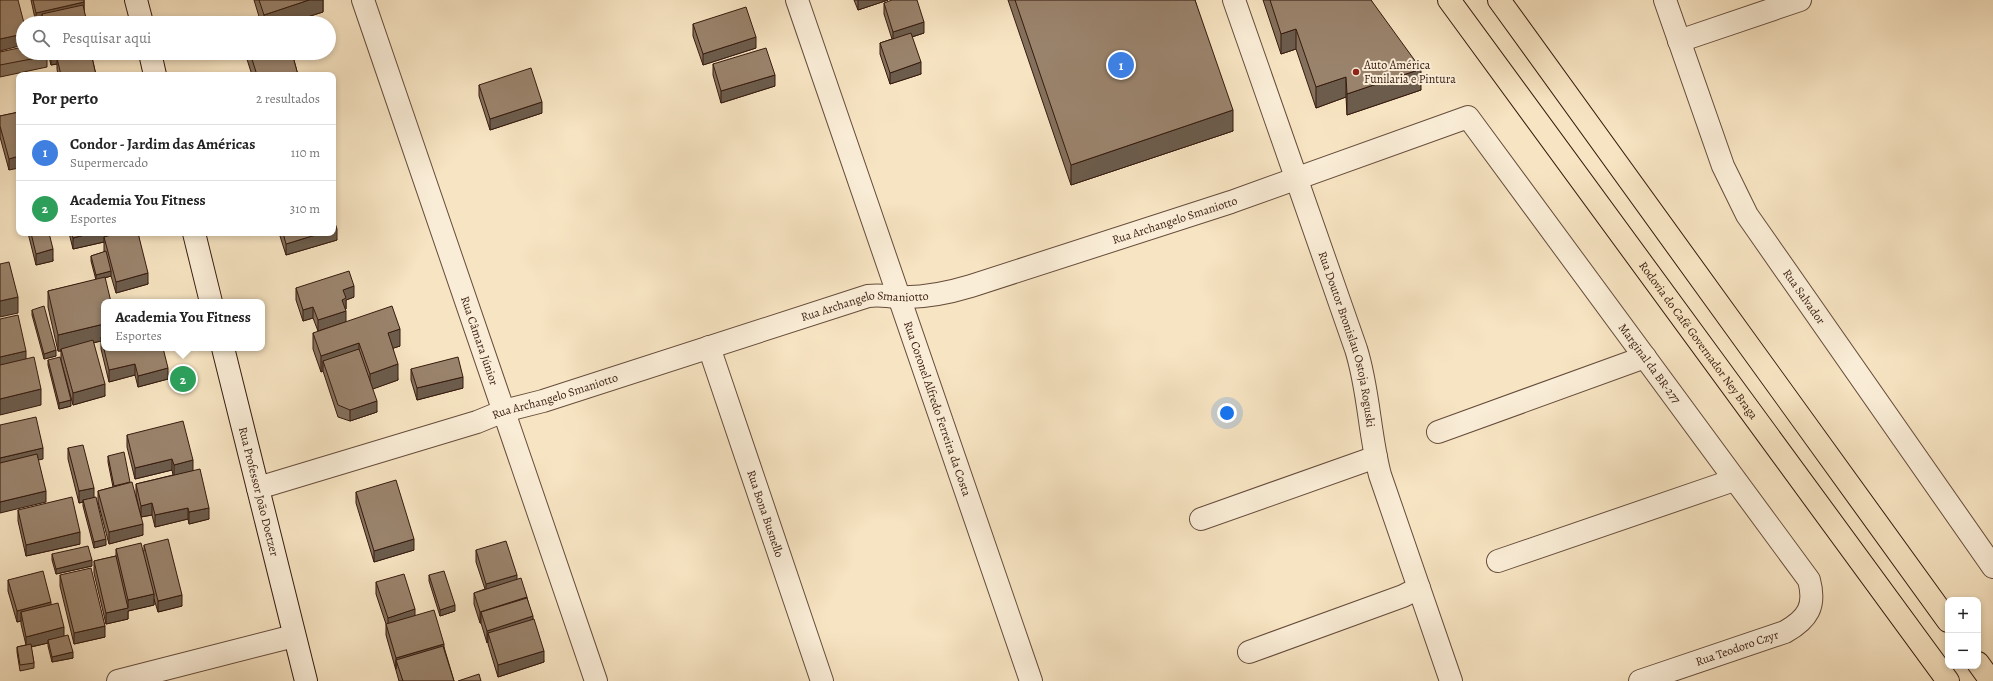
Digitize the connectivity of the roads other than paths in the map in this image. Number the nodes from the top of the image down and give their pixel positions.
1 (136, 0) edge
2 (363, 0) edge
3 (797, 0) edge
4 (1234, 0) edge
5 (1449, 0) edge
6 (1499, 0) edge
7 (1665, 0) edge
8 (1800, 0) edge
9 (140, 16) edge
10 (1679, 41) junction
11 (152, 60) edge
12 (154, 72) edge
13 (1468, 116) joint
14 (1296, 178) junction
15 (195, 236) edge
16 (899, 297) junction
17 (210, 299) edge
18 (709, 347) junction
19 (224, 351) edge
20 (1645, 357) junction
21 (504, 411) junction
22 (1438, 432) dead end
23 (1376, 457) junction
24 (1734, 480) junction
25 (258, 488) junction
26 (1201, 519) dead end
27 (1498, 561) dead end
28 (1993, 567) edge
29 (1419, 588) junction
30 (1806, 616) joint
31 (1945, 617) edge
32 (294, 636) junction
33 (1249, 652) dead end
34 (1981, 667) edge
35 (118, 681) edge
36 (306, 681) edge
37 (313, 681) edge
38 (596, 681) edge
39 (822, 681) edge
40 (1031, 681) edge
41 (1451, 681) edge
42 (1640, 681) edge
43 (1948, 681) edge
44 (1991, 681) edge

1 - 9 street
2 - 21 street, Rua Câmara Júnior
3 - 16 street, Rua Coronel Alfredo Ferreira da Costa
4 - 14 street, Rua Doutor Bronislau Ostoja Roguski
5 - 43 highway, Rodovia do Café Governador Ney Braga
6 - 31 highway
7 - 10 street, Rua Salvador
8 - 10 street
10 - 28 street, Rua Salvador
11 - 12 street
13 - 14 street, Rua Archangelo Smaniotto
13 - 20 street, Marginal da BR-277
14 - 16 street, Rua Archangelo Smaniotto
14 - 23 street, Rua Doutor Bronislau Ostoja Roguski
15 - 17 street
16 - 18 street, Rua Archangelo Smaniotto
16 - 40 street, Rua Coronel Alfredo Ferreira da Costa
18 - 21 street, Rua Archangelo Smaniotto
18 - 39 street, Rua Bona Busnello
19 - 25 street, Rua Professor João Doetzer
20 - 22 street
20 - 24 street, Marginal da BR-277
21 - 25 street, Rua Archangelo Smaniotto
21 - 38 street, Rua Câmara Júnior
23 - 26 street
23 - 29 street, Rua Doutor Bronislau Ostoja Roguski
24 - 27 street
24 - 30 street, Marginal da BR-277
25 - 32 street, Rua Professor João Doetzer
29 - 33 street
29 - 41 street, Rua Doutor Bronislau Ostoja Roguski
30 - 42 street, Rua Teodoro Czyr
32 - 35 street
32 - 36 street, Rua Professor João Doetzer
32 - 37 street, Rua Professor João Doetzer
34 - 44 highway

